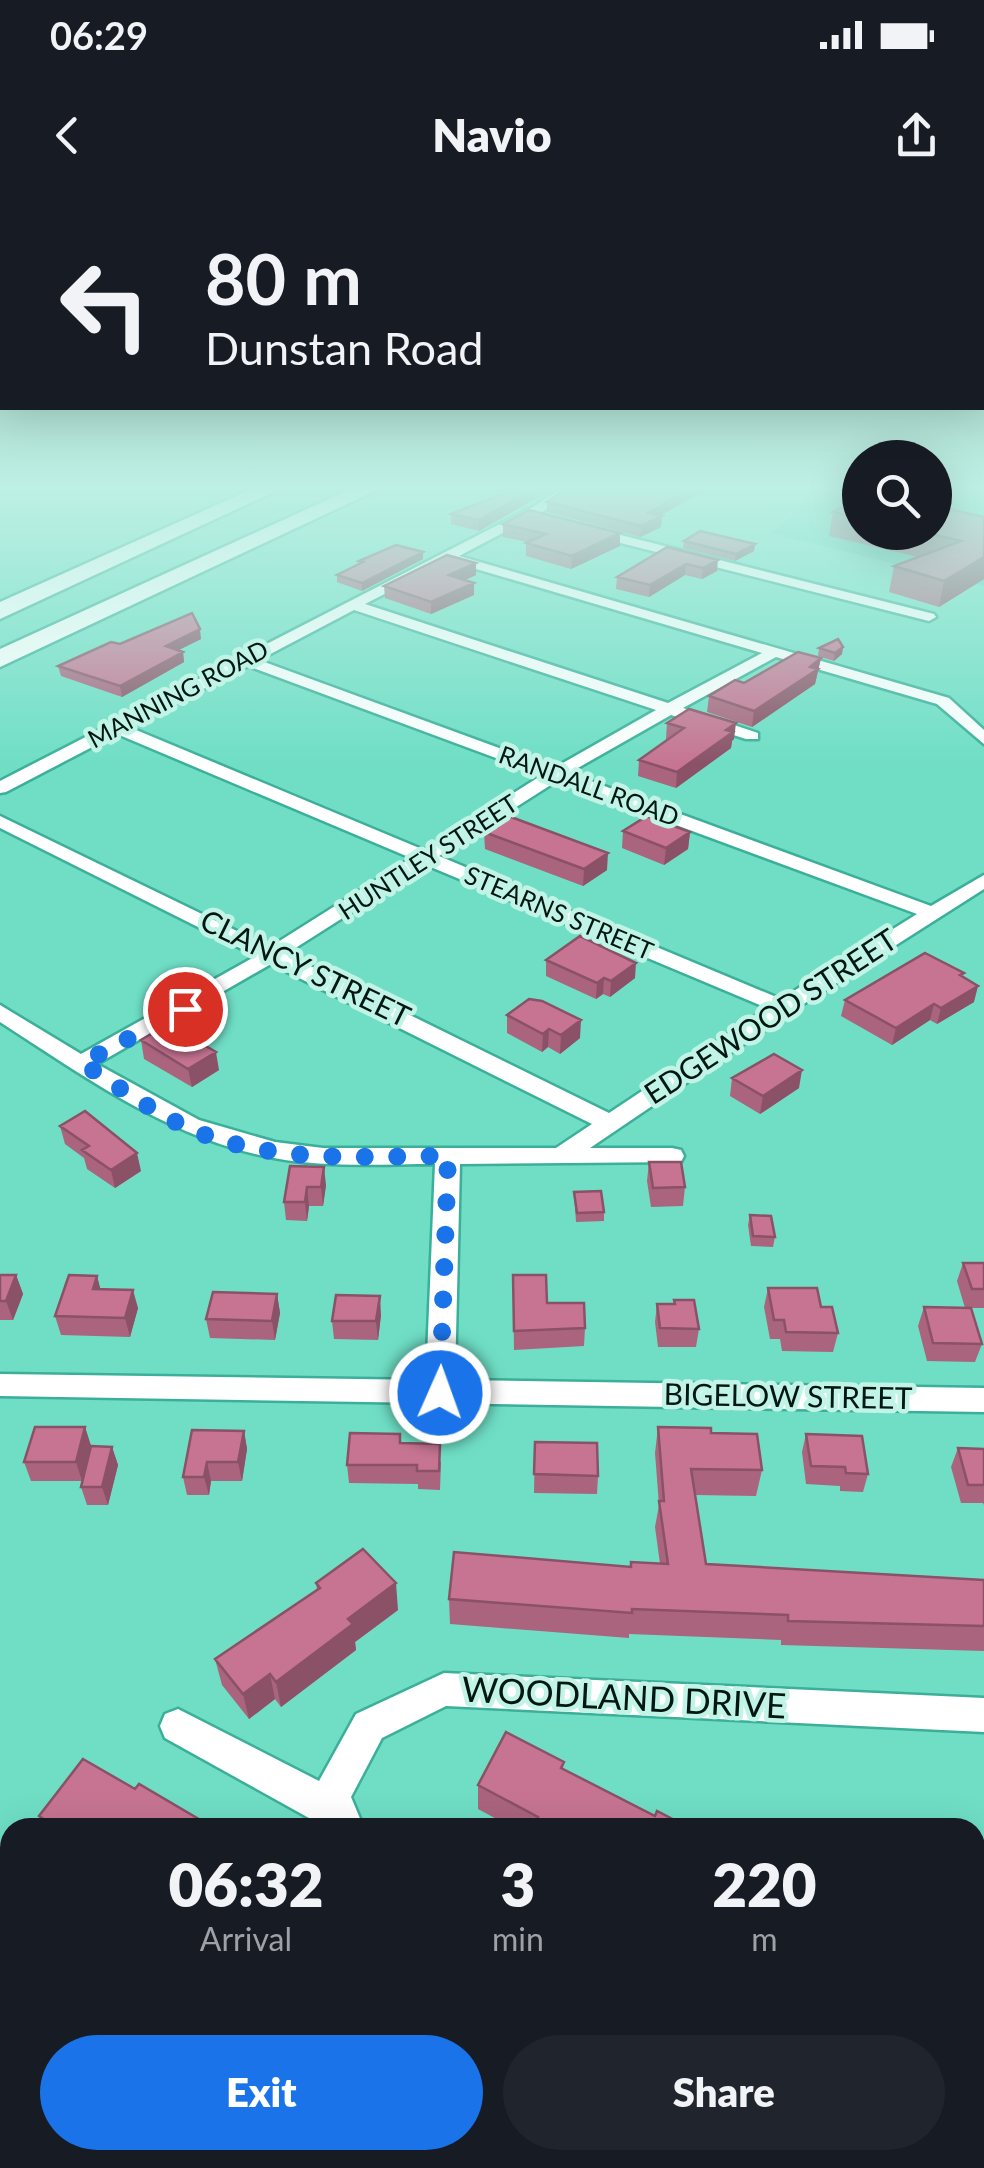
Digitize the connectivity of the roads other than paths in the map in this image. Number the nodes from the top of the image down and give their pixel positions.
1 (69, 581) edge
2 (95, 581) edge
3 (142, 581) edge
4 (170, 581) edge
5 (396, 581) edge
6 (531, 581) edge
7 (785, 581) edge
8 (350, 604) junction
9 (0, 611) edge
10 (929, 617) dead end
11 (0, 629) edge
12 (0, 648) edge
13 (774, 652) junction
14 (0, 659) edge
15 (244, 659) junction
16 (665, 708) junction
17 (114, 727) junction
18 (752, 736) dead end
19 (984, 738) edge
20 (556, 774) junction
21 (0, 788) edge
22 (0, 821) edge
23 (427, 857) junction
24 (984, 882) edge
25 (934, 914) junction
26 (272, 956) junction
27 (783, 1007) junction
28 (0, 1012) edge
29 (82, 1063) junction
30 (608, 1122) junction
31 (448, 1156) junction
32 (561, 1156) junction
33 (672, 1156) dead end
34 (0, 1386) edge
35 (440, 1393) junction
36 (984, 1400) edge
37 (984, 1714) edge
38 (178, 1726) dead end
39 (339, 1818) edge
40 (341, 1818) edge

1 - 9 highway
2 - 11 highway
3 - 12 highway
4 - 14 highway
5 - 8 street, MANNING ROAD
6 - 13 street
7 - 10 street
8 - 15 street, MANNING ROAD
8 - 16 street
13 - 16 street, HUNTLEY STREET
13 - 19 street
15 - 17 street, MANNING ROAD
15 - 20 street, RANDALL ROAD
16 - 18 street
16 - 20 street, HUNTLEY STREET
17 - 21 street, MANNING ROAD
17 - 23 street, STEARNS STREET
20 - 23 street, HUNTLEY STREET
20 - 25 street, RANDALL ROAD
22 - 26 street, CLANCY STREET
23 - 26 street, HUNTLEY STREET
23 - 27 street, STEARNS STREET
24 - 25 street, EDGEWOOD STREET
25 - 27 street, EDGEWOOD STREET
26 - 29 street, HUNTLEY STREET
26 - 30 street, CLANCY STREET
27 - 30 street, EDGEWOOD STREET
28 - 29 street
29 - 31 street
30 - 32 street, EDGEWOOD STREET
31 - 32 street
31 - 35 street
32 - 33 street
34 - 35 street, BIGELOW STREET
35 - 36 street, BIGELOW STREET
37 - 40 street, WOODLAND DRIVE
38 - 39 street, WOODLAND DRIVE

